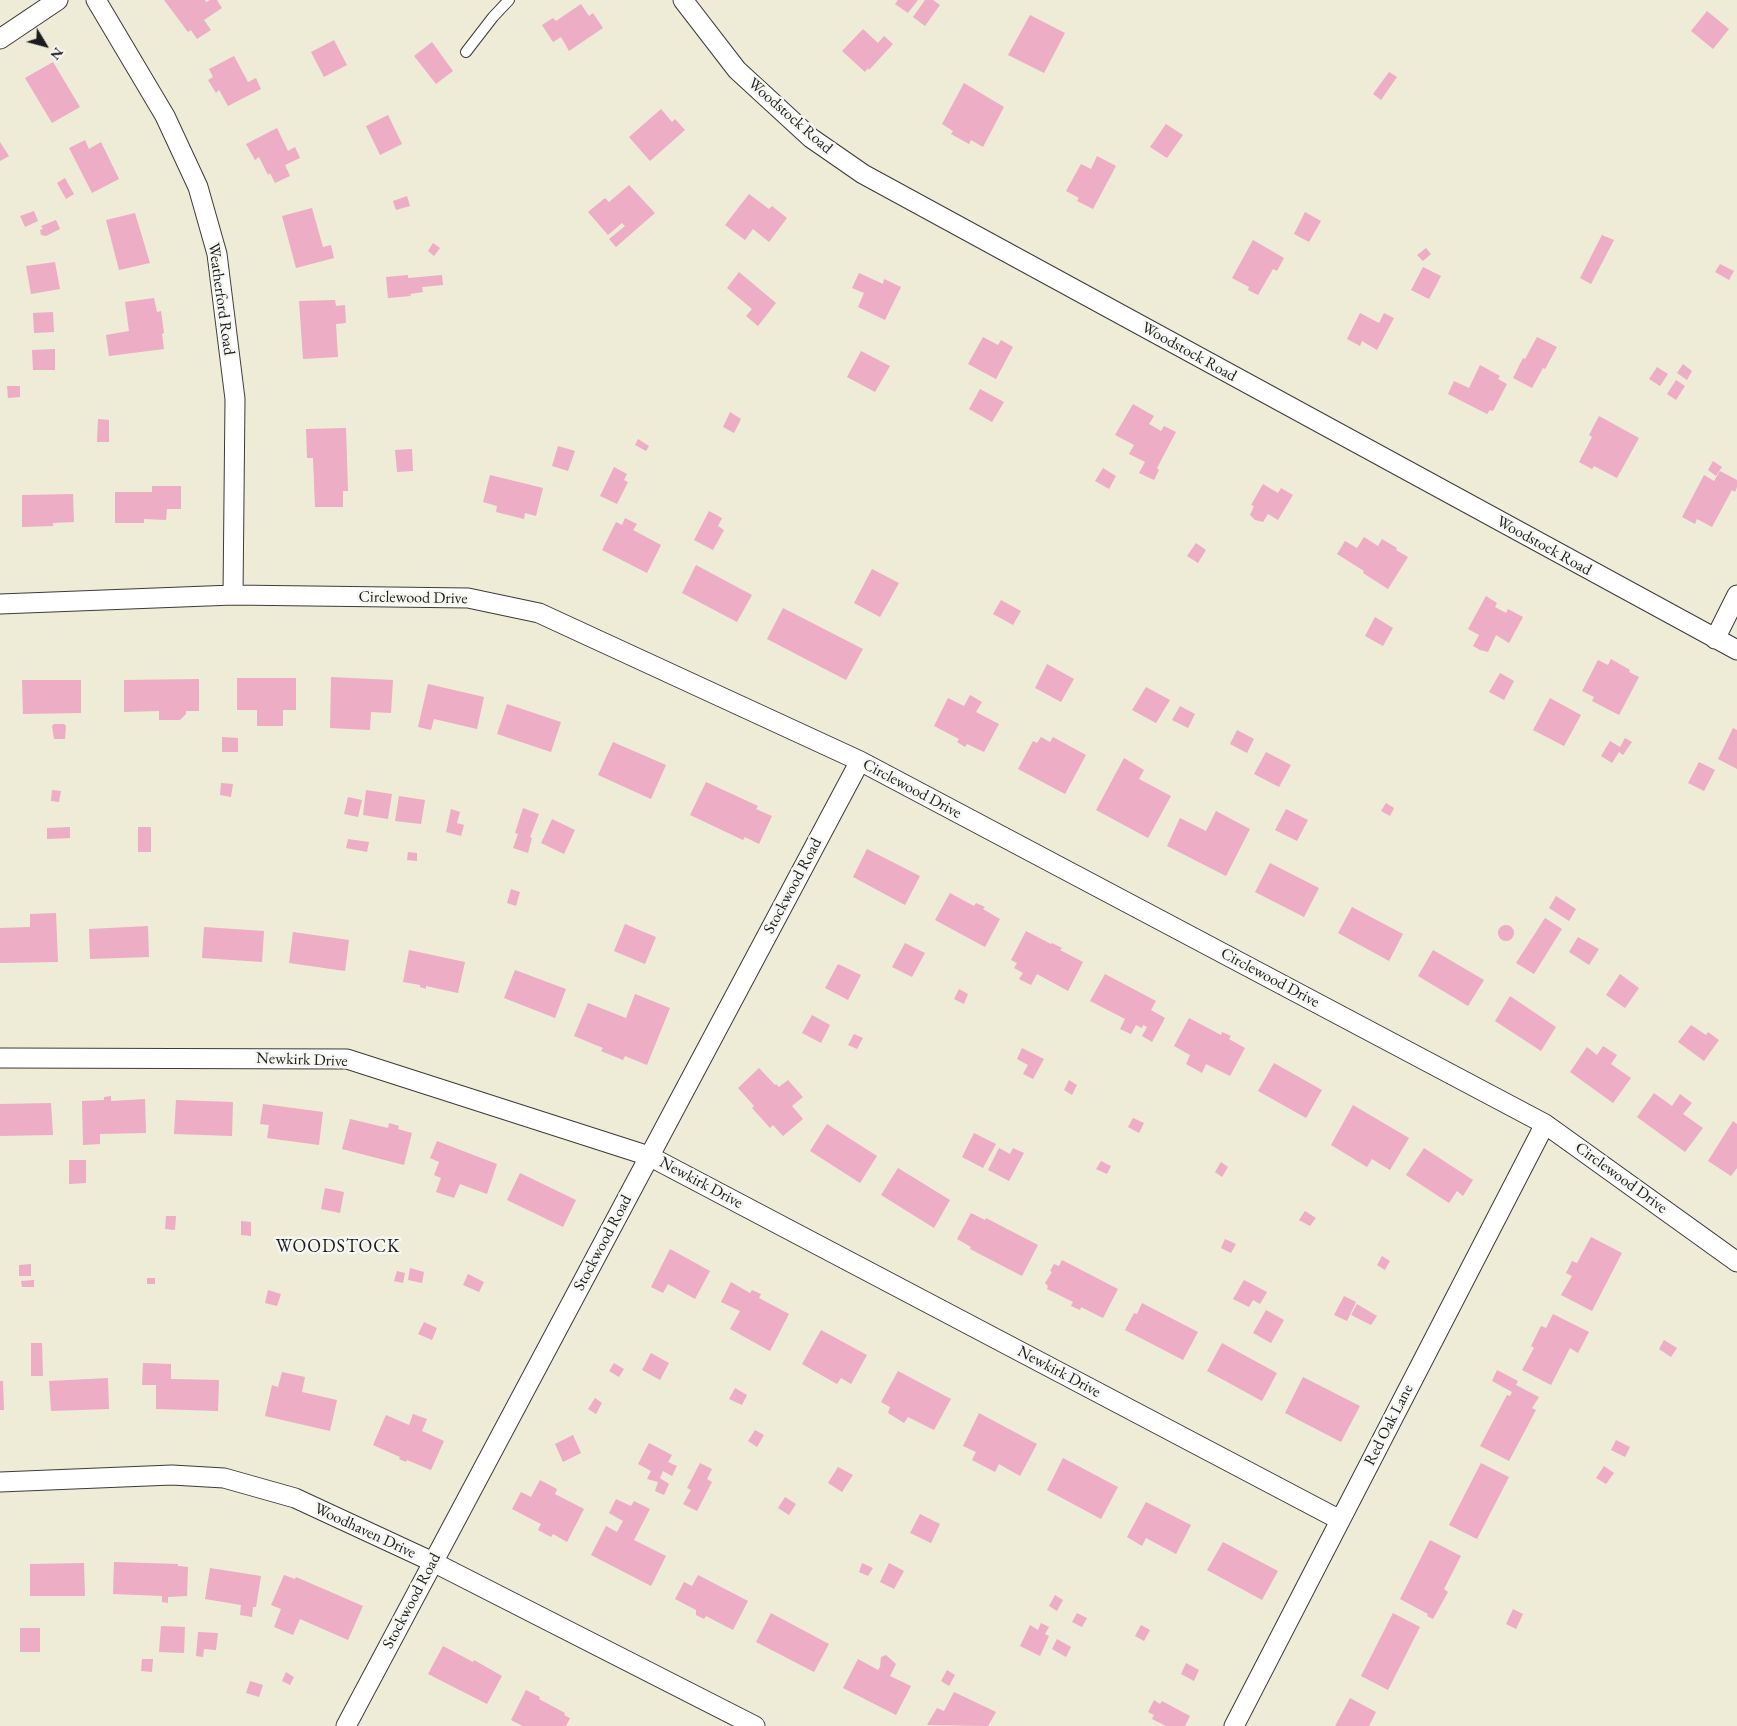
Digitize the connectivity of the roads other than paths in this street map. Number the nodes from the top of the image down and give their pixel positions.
1 (58, 0) edge
2 (96, 0) edge
3 (509, 0) edge
4 (683, 0) edge
5 (0, 39) edge
6 (466, 52) dead end
7 (233, 595) junction
8 (1737, 595) edge
9 (0, 604) edge
10 (1715, 639) junction
11 (1737, 650) edge
12 (860, 761) junction
13 (0, 1058) edge
14 (1545, 1124) junction
15 (649, 1156) junction
16 (1737, 1262) edge
17 (0, 1482) edge
18 (1340, 1520) junction
19 (433, 1562) junction
20 (346, 1726) edge
21 (755, 1726) edge
22 (1234, 1726) edge

1 - 5 street
2 - 7 street, Weatherford Road
3 - 6 lane
4 - 10 street, Woodstock Road
7 - 9 street, Circlewood Drive
7 - 12 street, Circlewood Drive
8 - 10 street
10 - 11 street, Woodstock Road
12 - 14 street, Circlewood Drive
12 - 15 street, Stockwood Road
13 - 15 street, Newkirk Drive
14 - 16 street, Circlewood Drive
14 - 18 street, Red Oak Lane
15 - 18 street, Newkirk Drive
15 - 19 street, Stockwood Road
17 - 19 street, Woodhaven Drive
18 - 22 street, Red Oak Lane
19 - 20 street, Stockwood Road
19 - 21 street, Woodhaven Drive

